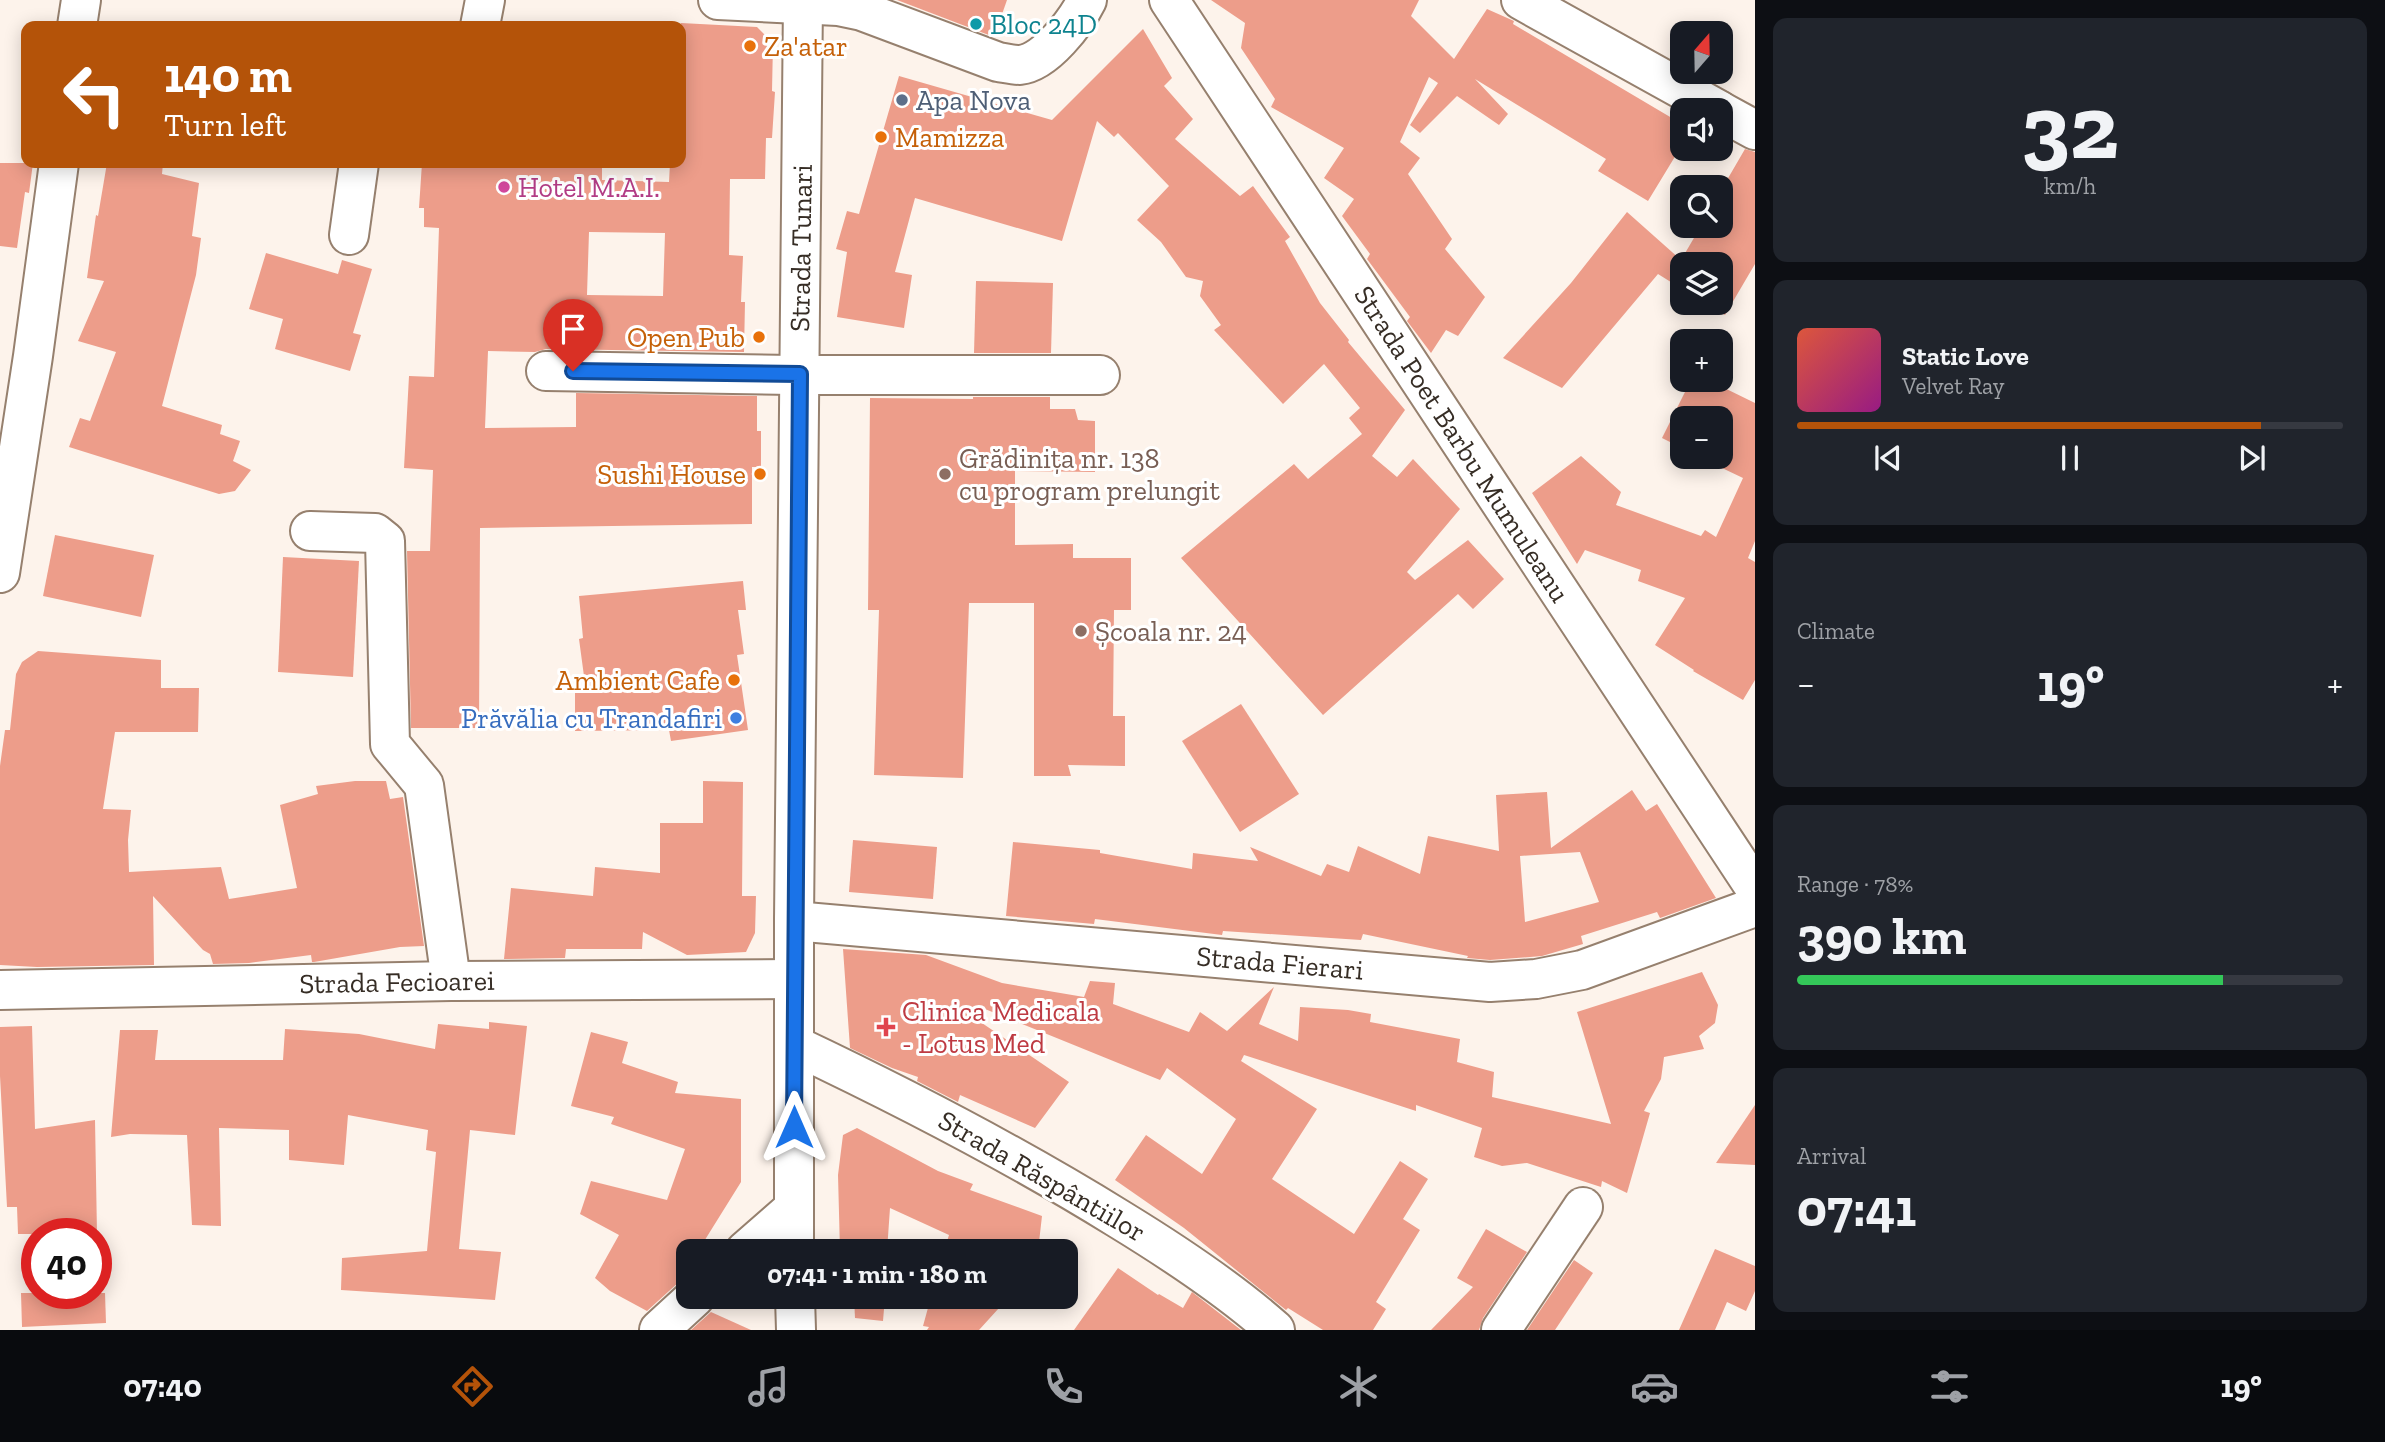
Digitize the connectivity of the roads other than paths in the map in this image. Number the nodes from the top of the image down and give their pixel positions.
1 (81, 0) edge
2 (485, 0) edge
3 (718, 0) edge
4 (1087, 0) edge
5 (1169, 0) edge
6 (1521, 0) edge
7 (803, 2) edge
8 (78, 21) edge
9 (481, 21) edge
10 (1697, 98) edge
11 (1733, 118) edge
12 (1755, 130) edge
13 (58, 168) edge
14 (358, 168) edge
15 (349, 235) dead end
16 (546, 371) dead end
17 (800, 374) junction
18 (1100, 375) dead end
19 (310, 531) dead end
20 (0, 573) edge
21 (1755, 888) edge
22 (1755, 907) edge
23 (794, 921) junction
24 (794, 979) junction
25 (451, 981) junction
26 (0, 990) edge
27 (794, 1045) junction
28 (1583, 1207) dead end
29 (793, 1209) junction
30 (759, 1239) edge
31 (794, 1239) edge
32 (682, 1309) edge
33 (795, 1309) edge
34 (659, 1330) edge
35 (796, 1330) edge
36 (1275, 1330) edge
37 (1501, 1330) edge

1 - 8 street
2 - 9 street
3 - 7 street
4 - 7 street
5 - 21 street, Strada Poet Barbu Mumuleanu
6 - 10 street
7 - 17 street, Strada Tunari
11 - 12 street
13 - 20 street
14 - 15 street
16 - 17 street
17 - 18 street
17 - 23 street, Strada Tunari
19 - 25 street
22 - 23 street, Strada Fierari
23 - 24 street, Strada Tunari
24 - 25 street, Strada Fecioarei
24 - 27 street, Strada Tunari
25 - 26 street, Strada Fecioarei
27 - 29 street, Strada Tunari
27 - 36 street, Strada Răspântiilor
28 - 37 street
29 - 30 street
29 - 31 street, Strada Tunari
32 - 34 street
33 - 35 street

